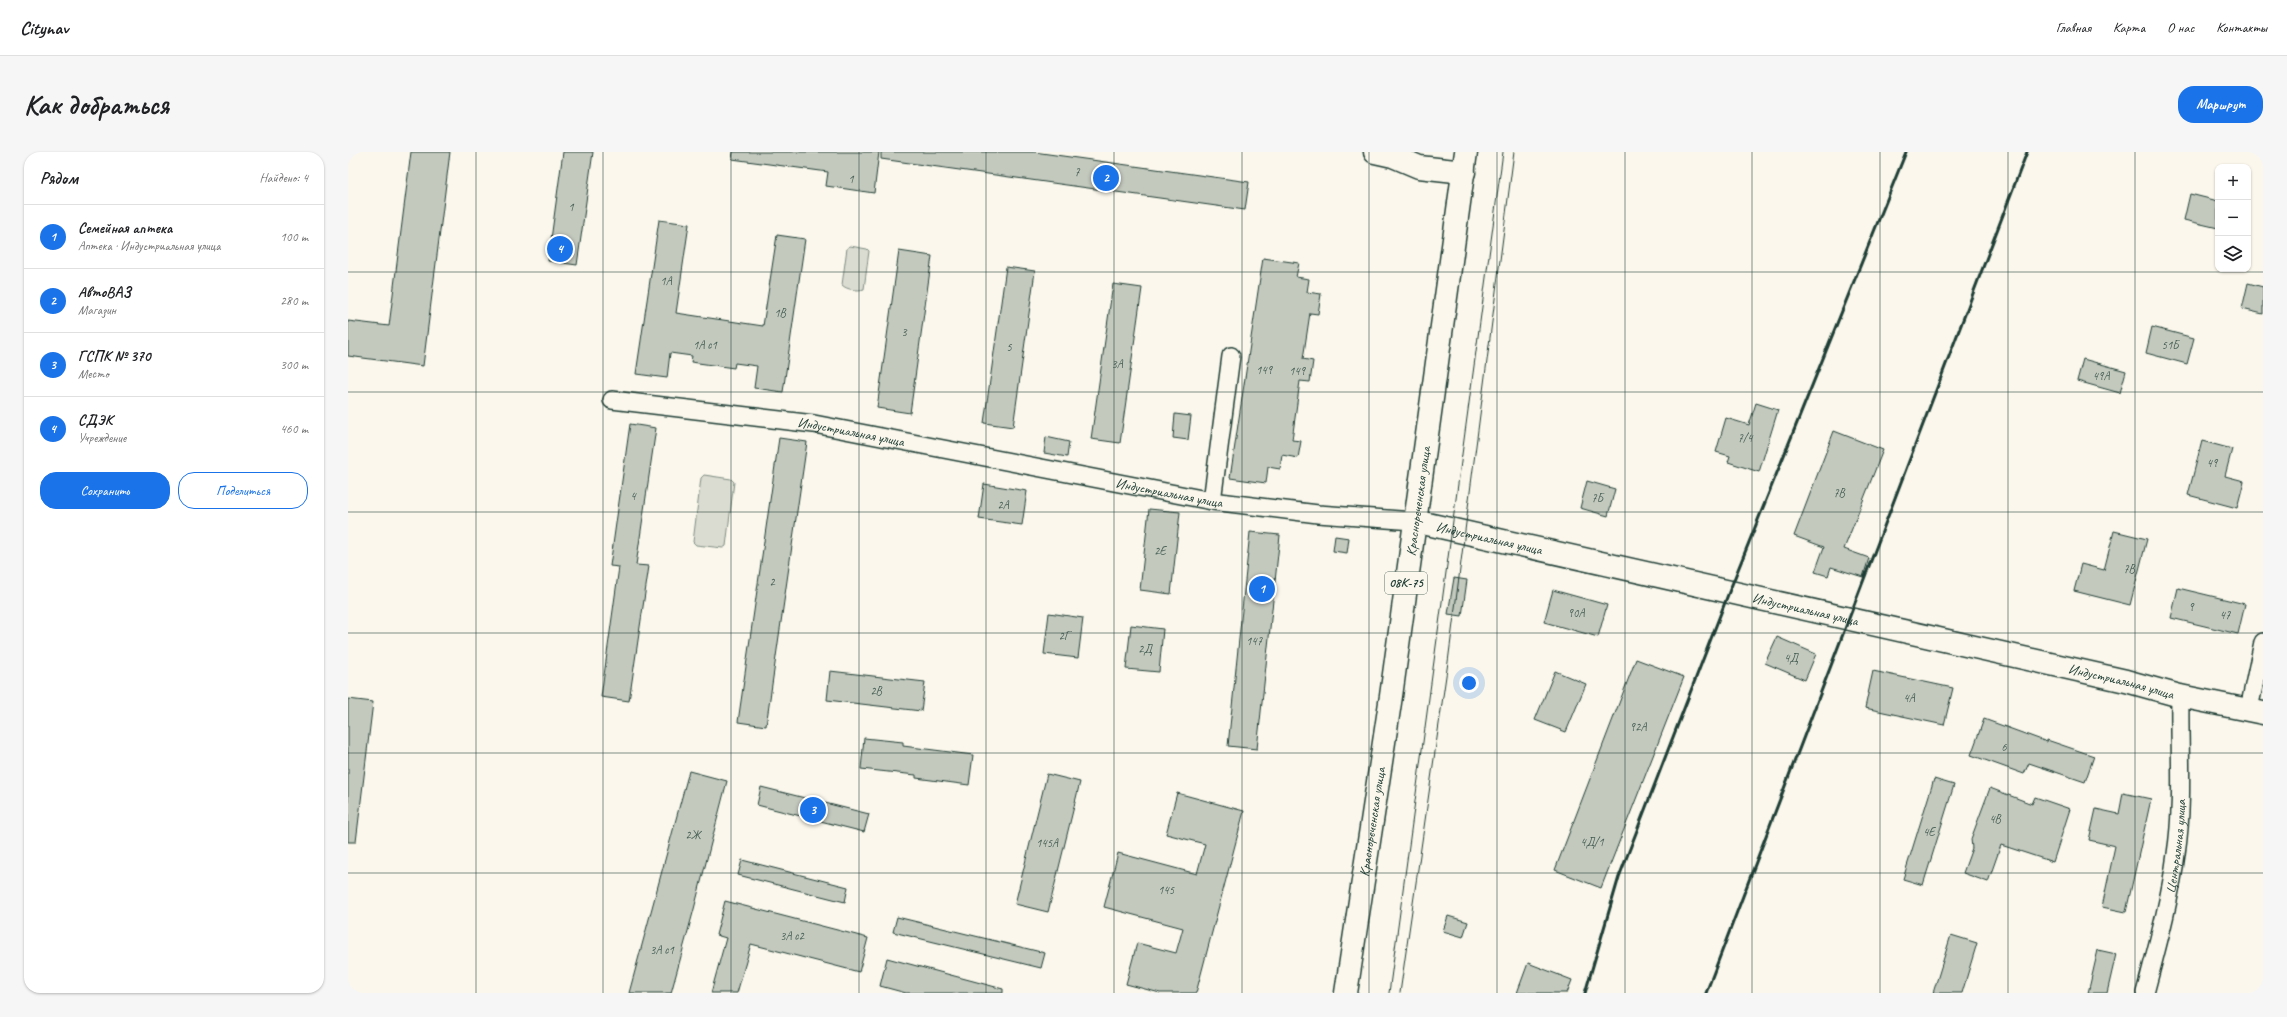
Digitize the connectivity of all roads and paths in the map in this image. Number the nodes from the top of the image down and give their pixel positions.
1 (1375, 152) edge
2 (1465, 162) edge
3 (1231, 356) dead end
4 (612, 400) dead end
5 (1212, 501) junction
6 (1414, 521) junction
7 (2263, 642) edge
8 (2180, 696) junction
9 (2256, 711) edge
10 (1346, 993) edge
11 (2144, 993) edge

1 - 2 main road
2 - 6 main road, Краснореченская улица / 08К-75
3 - 5 street
4 - 5 street, Индустриальная улица
5 - 6 street, Индустриальная улица
6 - 8 main road, Индустриальная улица
6 - 10 main road, Краснореченская улица / 08К-75
7 - 9 street
8 - 9 main road, Индустриальная улица
8 - 11 street, Центральная улица

